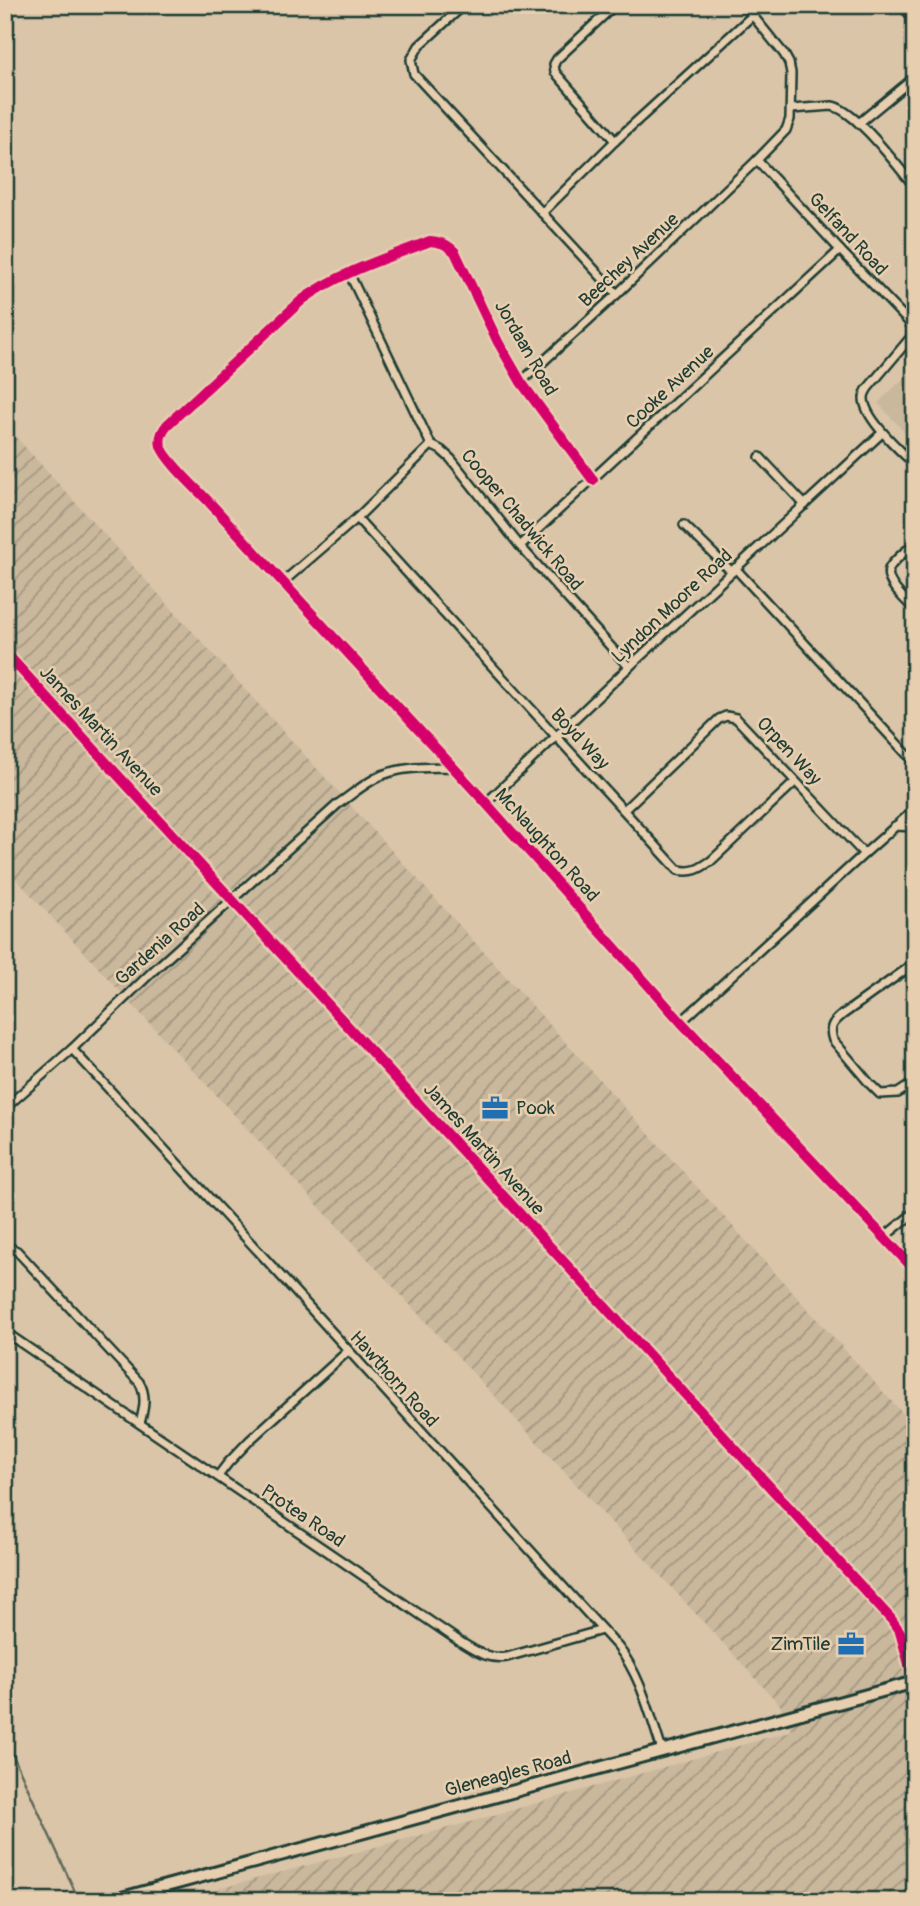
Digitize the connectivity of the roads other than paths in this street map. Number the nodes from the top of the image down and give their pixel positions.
1 (464, 5) edge
2 (615, 5) edge
3 (744, 5) edge
4 (901, 5) edge
5 (753, 15) junction
6 (915, 20) edge
7 (915, 77) edge
8 (791, 109) junction
9 (859, 123) junction
10 (614, 141) junction
11 (757, 160) junction
12 (915, 187) edge
13 (542, 213) junction
14 (840, 250) junction
15 (349, 273) junction
16 (617, 294) junction
17 (521, 382) junction
18 (882, 433) junction
19 (431, 444) junction
20 (760, 457) dead end
21 (915, 465) edge
22 (593, 480) junction
23 (805, 505) junction
24 (357, 518) junction
25 (684, 525) dead end
26 (915, 543) edge
27 (520, 547) junction
28 (734, 570) junction
29 (284, 582) junction
30 (915, 610) edge
31 (5, 652) edge
32 (629, 667) junction
33 (556, 737) junction
34 (915, 763) edge
35 (452, 767) junction
36 (795, 782) junction
37 (486, 803) junction
38 (915, 809) edge
39 (624, 810) junction
40 (895, 826) junction
41 (915, 827) edge
42 (864, 853) junction
43 (233, 899) junction
44 (915, 963) edge
45 (681, 1022) junction
46 (72, 1049) junction
47 (915, 1082) edge
48 (5, 1108) edge
49 (915, 1212) edge
50 (884, 1237) junction
51 (5, 1245) edge
52 (915, 1270) edge
53 (5, 1332) edge
54 (348, 1351) junction
55 (140, 1423) junction
56 (218, 1476) junction
57 (601, 1630) junction
58 (914, 1682) edge
59 (662, 1750) junction
60 (111, 1901) edge

1 - 13 street
2 - 10 street
3 - 5 street
4 - 6 street
5 - 8 street
5 - 10 street
7 - 9 street
8 - 9 street
8 - 11 street, Beechey Avenue
9 - 12 street
10 - 13 street
11 - 14 street, Gelfand Road
11 - 16 street, Beechey Avenue
13 - 16 street
14 - 18 street, Gelfand Road
14 - 22 street, Cooke Avenue
15 - 17 street, Jordaan Road
15 - 19 street, Cooper Chadwick Road
15 - 29 street, McNaughton Road
16 - 17 street, Beechey Avenue
17 - 22 street, Jordaan Road
18 - 21 street, Gelfand Road
18 - 23 street, Lyndon Moore Road
19 - 24 street
19 - 27 street, Cooper Chadwick Road
20 - 23 street
22 - 27 street, Cooke Avenue
23 - 28 street, Lyndon Moore Road
24 - 29 street
24 - 33 street, Boyd Way
25 - 28 street
26 - 30 street
27 - 32 street, Cooper Chadwick Road
28 - 32 street, Lyndon Moore Road
28 - 34 street
29 - 35 street, McNaughton Road
31 - 43 street, James Martin Avenue
32 - 33 street, Lyndon Moore Road
33 - 37 street, Lyndon Moore Road
33 - 39 street, Boyd Way
35 - 37 street, McNaughton Road
35 - 43 street, Gardenia Road
36 - 39 street, Boyd Way
36 - 39 street, Orpen Way
36 - 42 street, Orpen Way
37 - 45 street, McNaughton Road
38 - 40 street
40 - 41 street
40 - 42 street
42 - 45 street
43 - 46 street, Gardenia Road
43 - 58 street, James Martin Avenue
44 - 47 street
45 - 50 street, McNaughton Road
46 - 48 street, Gardenia Road
46 - 54 street, Hawthorn Road
49 - 50 street
50 - 52 street, McNaughton Road
51 - 55 street
53 - 55 street, Protea Road
54 - 56 street
54 - 57 street, Hawthorn Road
55 - 56 street, Protea Road
56 - 57 street, Protea Road
57 - 59 street, Hawthorn Road
58 - 59 street, Gleneagles Road
59 - 60 street, Gleneagles Road

